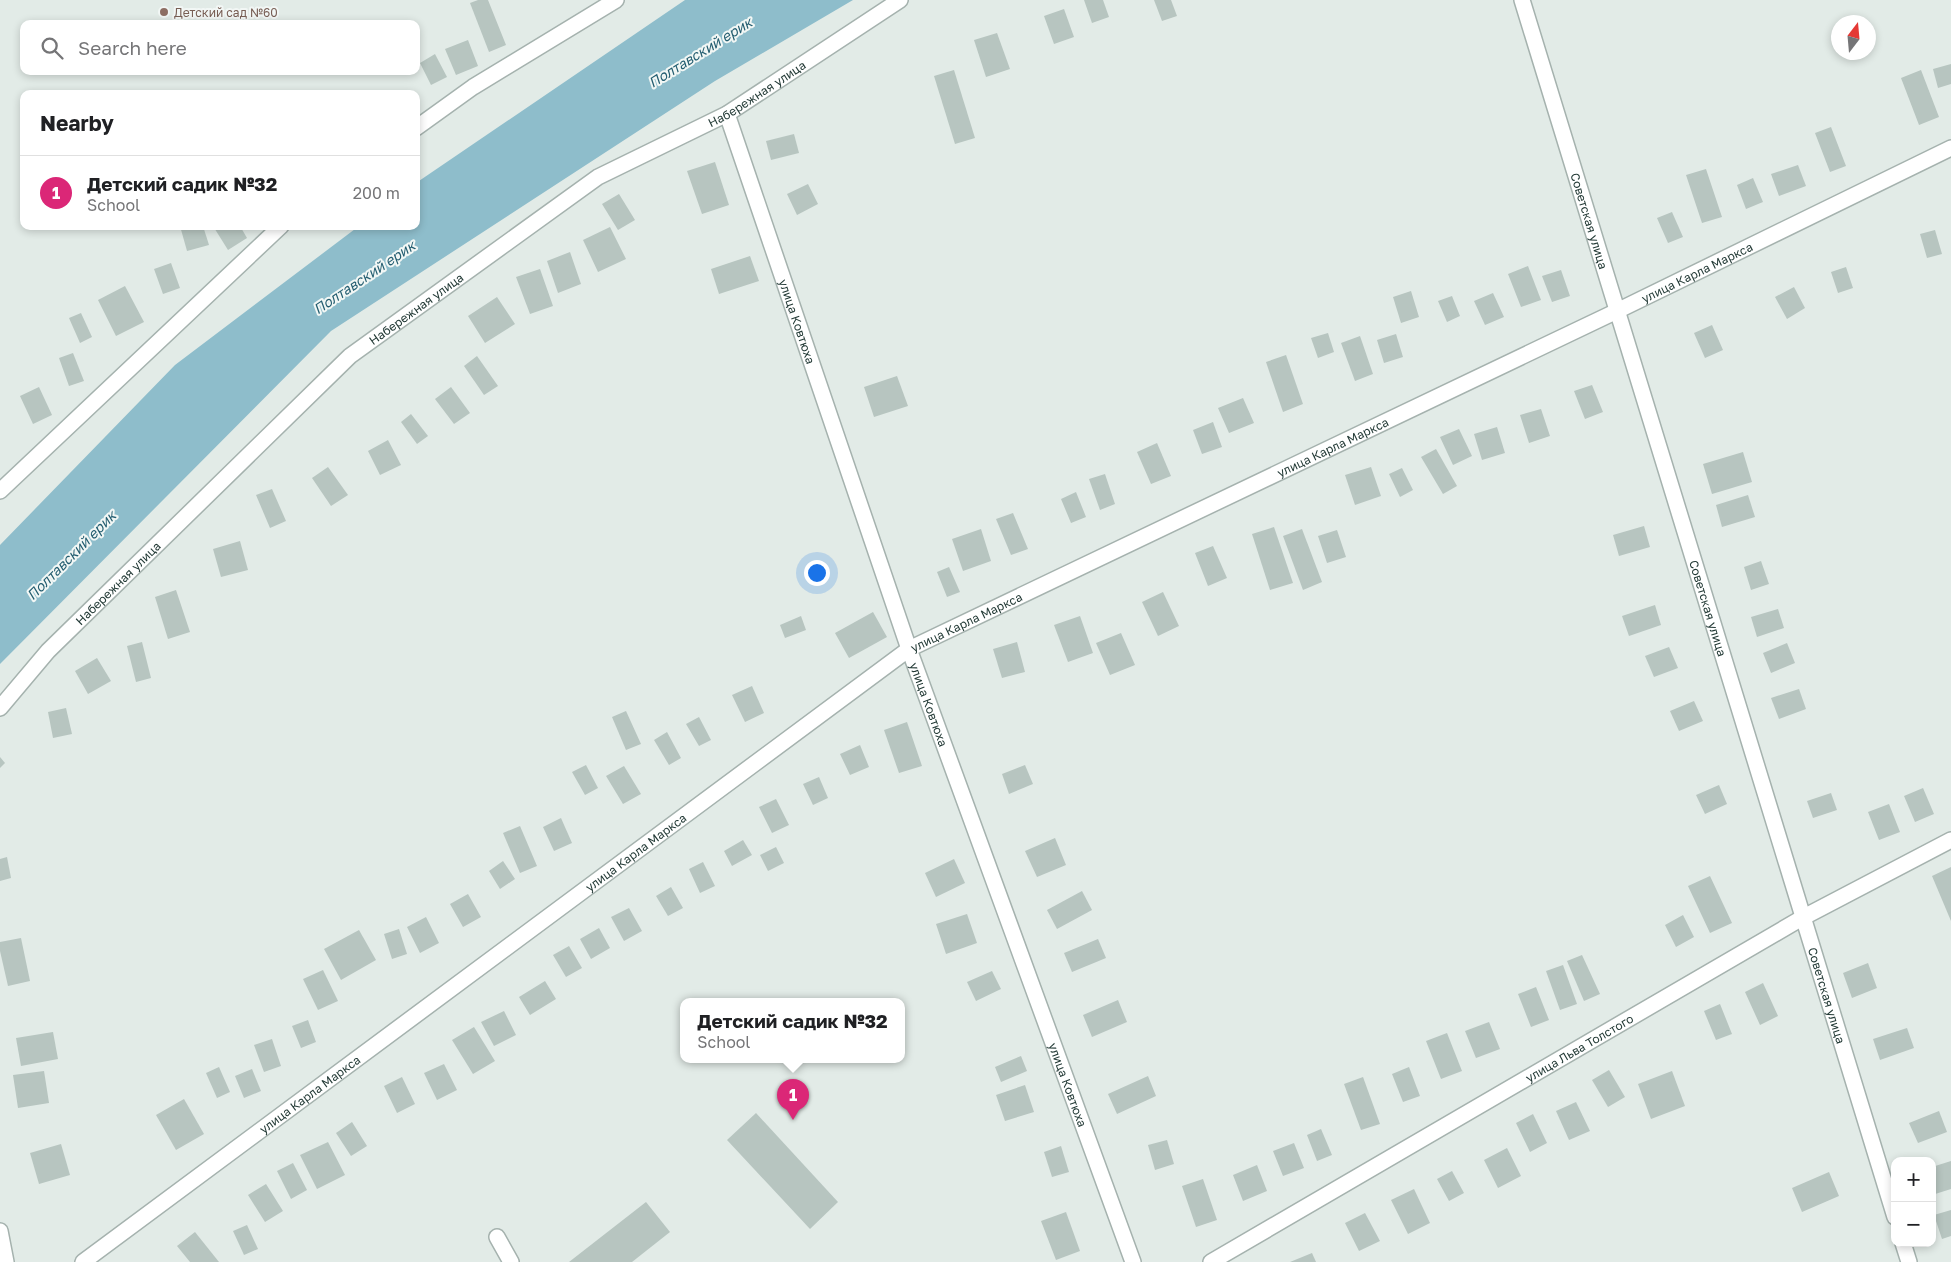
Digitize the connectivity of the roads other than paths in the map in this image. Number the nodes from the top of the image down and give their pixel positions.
1 (616, 0) edge
2 (900, 0) edge
3 (1522, 0) edge
4 (727, 114) junction
5 (420, 125) edge
6 (1951, 148) edge
7 (276, 230) edge
8 (1617, 312) junction
9 (0, 492) edge
10 (909, 649) junction
11 (0, 708) edge
12 (1951, 840) edge
13 (1802, 918) junction
14 (1891, 1204) edge
15 (0, 1231) edge
16 (497, 1238) dead end
17 (1904, 1247) edge
18 (6, 1262) edge
19 (83, 1262) edge
20 (511, 1262) edge
21 (1133, 1262) edge
22 (1211, 1262) edge
23 (1909, 1262) edge

1 - 5 street
2 - 4 street, Набережная улица
3 - 8 street, Советская улица
4 - 10 street, улица Ковтюха
4 - 11 street, Набережная улица
6 - 8 street, улица Карла Маркса
7 - 9 street
8 - 10 street, улица Карла Маркса
8 - 13 street, Советская улица
10 - 19 street, улица Карла Маркса
10 - 21 street, улица Ковтюха
12 - 13 street, улица Льва Толстого
13 - 14 street, Советская улица
13 - 22 street, улица Льва Толстого
15 - 18 street
16 - 20 street
17 - 23 street

